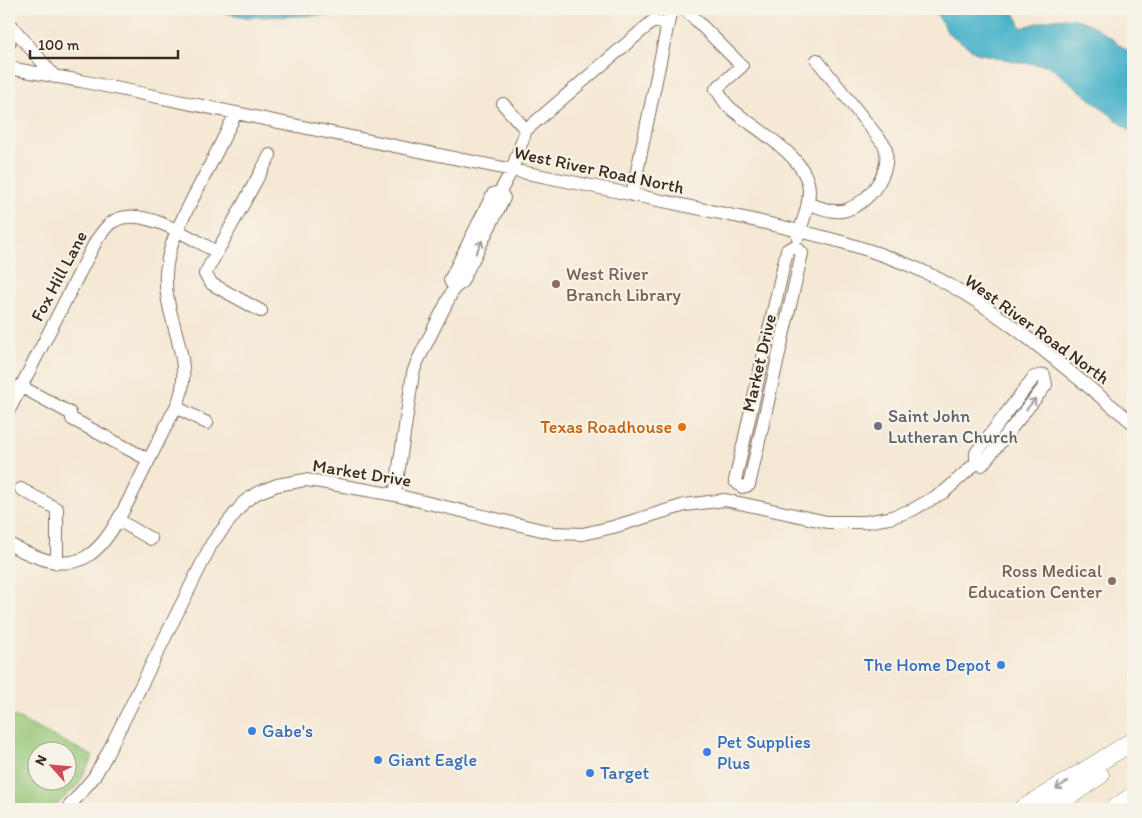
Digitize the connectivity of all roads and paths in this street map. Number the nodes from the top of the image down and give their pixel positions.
1 (670, 9) edge
2 (685, 9) edge
3 (10, 24) edge
4 (668, 24) junction
5 (9, 44) edge
6 (817, 60) dead end
7 (9, 68) edge
8 (56, 76) junction
9 (503, 104) dead end
10 (236, 113) junction
11 (526, 130) junction
12 (270, 155) dead end
13 (512, 170) junction
14 (632, 195) junction
15 (808, 204) junction
16 (177, 230) junction
17 (800, 230) junction
18 (215, 251) junction
19 (262, 311) dead end
20 (1055, 361) junction
21 (20, 386) junction
22 (176, 407) junction
23 (9, 410) edge
24 (207, 423) dead end
25 (1133, 423) edge
26 (149, 460) junction
27 (21, 489) dead end
28 (395, 495) junction
29 (738, 503) junction
30 (118, 520) junction
31 (151, 539) dead end
32 (9, 544) edge
33 (57, 563) junction
34 (1133, 741) edge
35 (1133, 752) edge
36 (1133, 796) edge
37 (67, 809) edge
38 (1023, 809) edge
39 (1050, 809) edge
40 (1114, 809) edge

1 - 4 street
2 - 15 street, Market Drive
3 - 5 street
3 - 8 street
4 - 11 street
4 - 14 street
6 - 15 street
7 - 8 street, West River Road North
8 - 10 street, West River Road North
9 - 11 street
10 - 13 street, West River Road North
10 - 16 street
11 - 13 street
12 - 18 street
13 - 14 street, West River Road North
13 - 28 street
14 - 17 street, West River Road North
15 - 17 street, Market Drive
16 - 18 street, Fox Hill Lane
16 - 21 street, Fox Hill Lane
16 - 22 street
17 - 20 street, West River Road North
17 - 29 street, Market Drive
18 - 19 street
20 - 25 street, West River Road North
20 - 29 street, Market Drive
21 - 23 street, Fox Hill Lane
21 - 26 street
22 - 24 street
22 - 26 street
26 - 30 street
27 - 33 street
28 - 29 street, Market Drive
28 - 37 street, Market Drive
30 - 31 street
30 - 33 street
32 - 33 street
34 -> 38 highway
35 - 39 highway
36 - 40 highway

